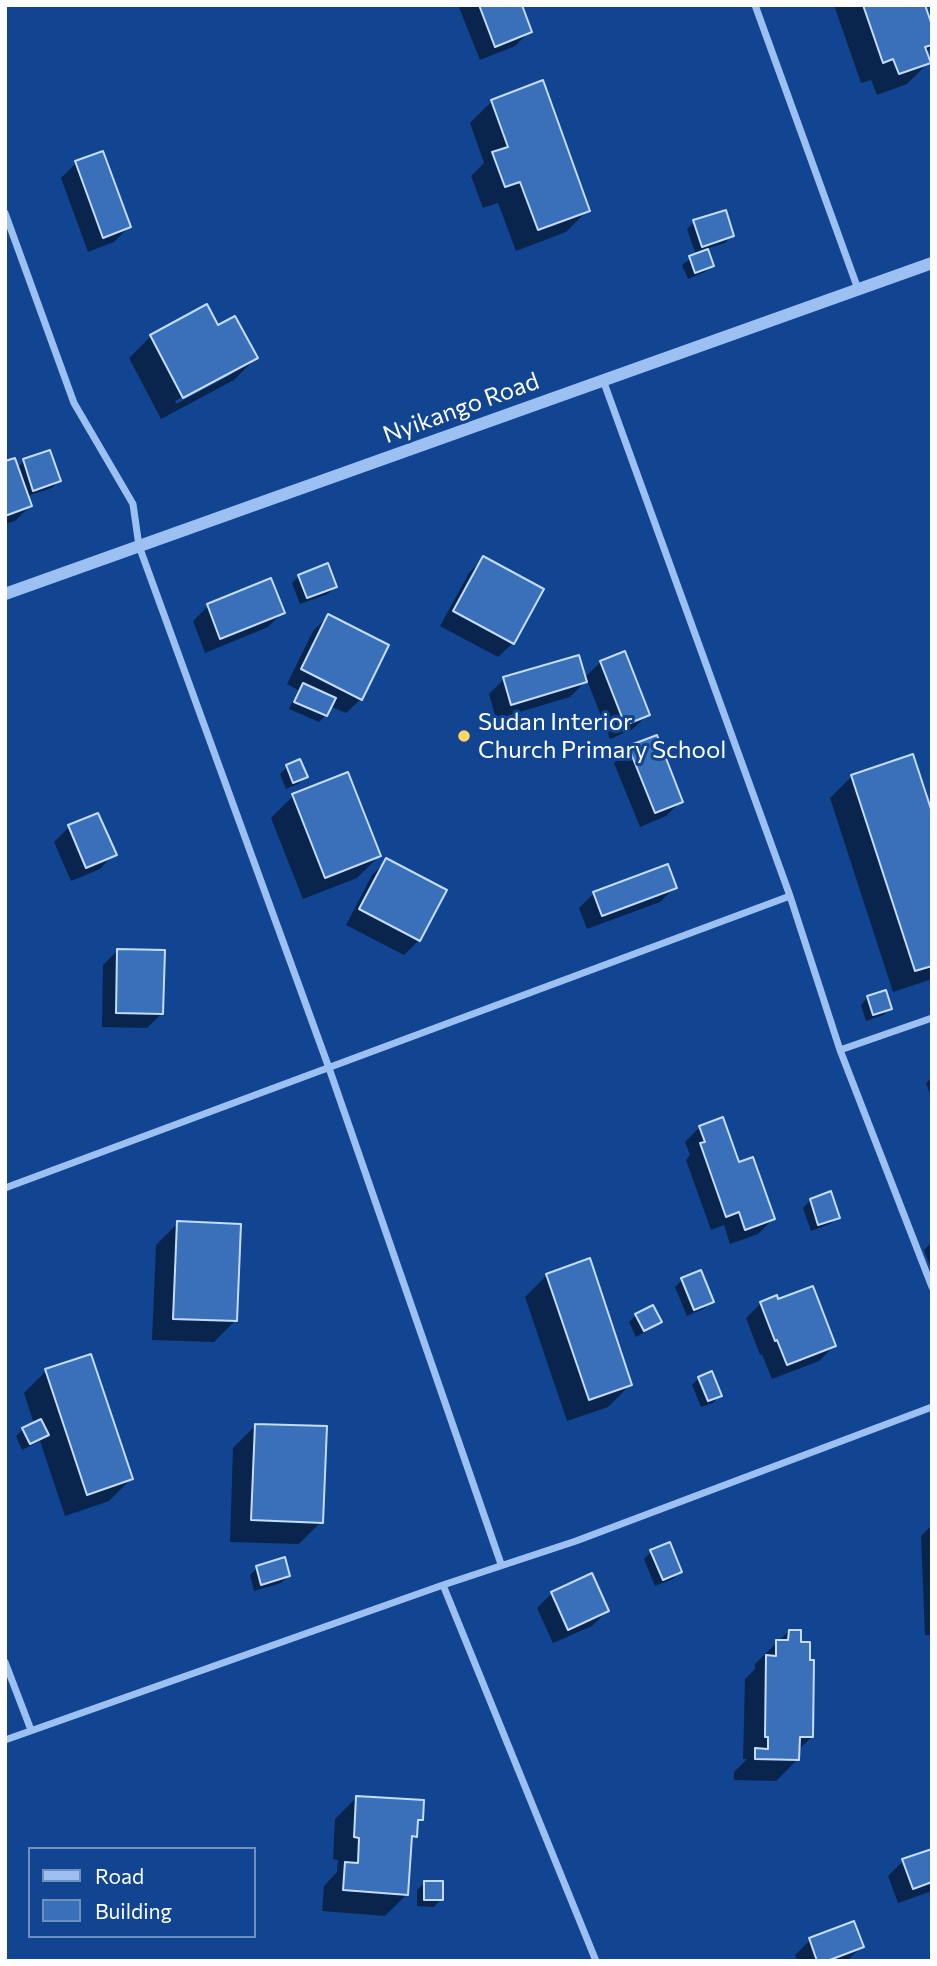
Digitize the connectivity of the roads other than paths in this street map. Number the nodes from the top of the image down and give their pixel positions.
1 (755, 5) edge
2 (5, 213) edge
3 (932, 262) edge
4 (858, 289) junction
5 (603, 379) junction
6 (139, 547) junction
7 (5, 594) edge
8 (790, 896) junction
9 (932, 1018) edge
10 (840, 1050) junction
11 (329, 1068) junction
12 (5, 1188) edge
13 (932, 1287) edge
14 (932, 1407) edge
15 (501, 1564) junction
16 (443, 1585) junction
17 (5, 1662) edge
18 (31, 1730) junction
19 (5, 1740) edge
20 (596, 1961) edge

1 - 4 street
2 - 6 street
3 - 4 street, Nyikango Road
4 - 5 street, Nyikango Road
5 - 6 street, Nyikango Road
5 - 8 street
6 - 7 street, Nyikango Road
6 - 11 street
8 - 10 street
8 - 11 street
9 - 10 street
10 - 13 street
11 - 12 street
11 - 15 street
14 - 15 street
15 - 16 street
16 - 18 street
16 - 20 street
17 - 18 street
18 - 19 street

